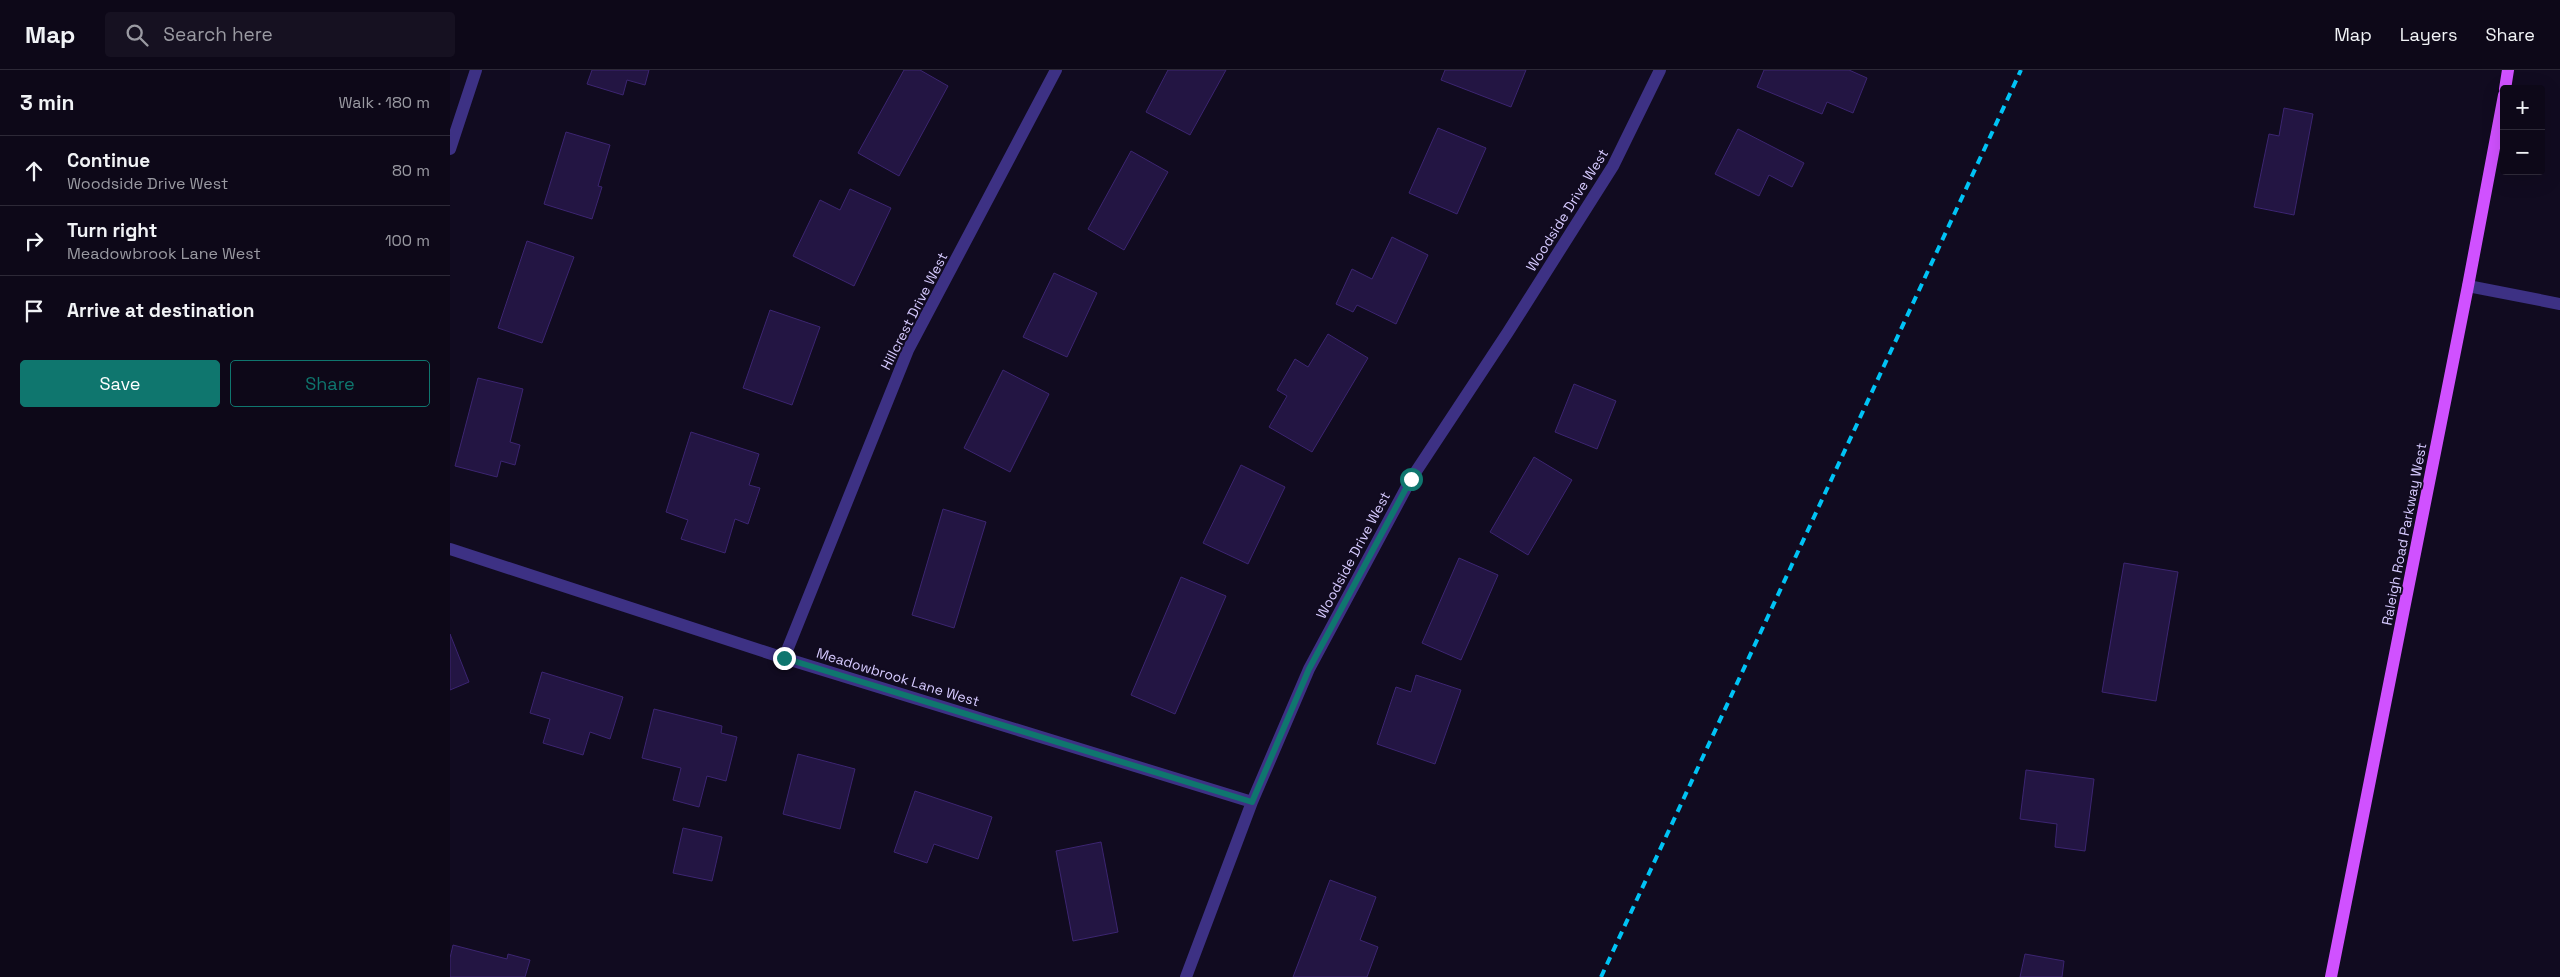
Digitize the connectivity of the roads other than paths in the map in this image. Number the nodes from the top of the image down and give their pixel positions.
1 (476, 70) edge
2 (1056, 70) edge
3 (1660, 70) edge
4 (2508, 70) edge
5 (2506, 85) edge
6 (2500, 117) edge
7 (450, 149) edge
8 (2468, 286) junction
9 (2560, 304) edge
10 (450, 548) edge
11 (784, 658) junction
12 (1252, 802) junction
13 (1186, 977) edge
14 (2331, 977) edge

1 - 7 street
2 - 11 street, Hillcrest Drive West
3 - 12 street, Woodside Drive West
4 - 5 main road
6 - 8 main road, Raleigh Road Parkway West
8 - 9 street
8 - 14 main road, Raleigh Road Parkway West
10 - 11 street, Meadowbrook Lane West
11 - 12 street, Meadowbrook Lane West
12 - 13 street, Woodside Drive West

